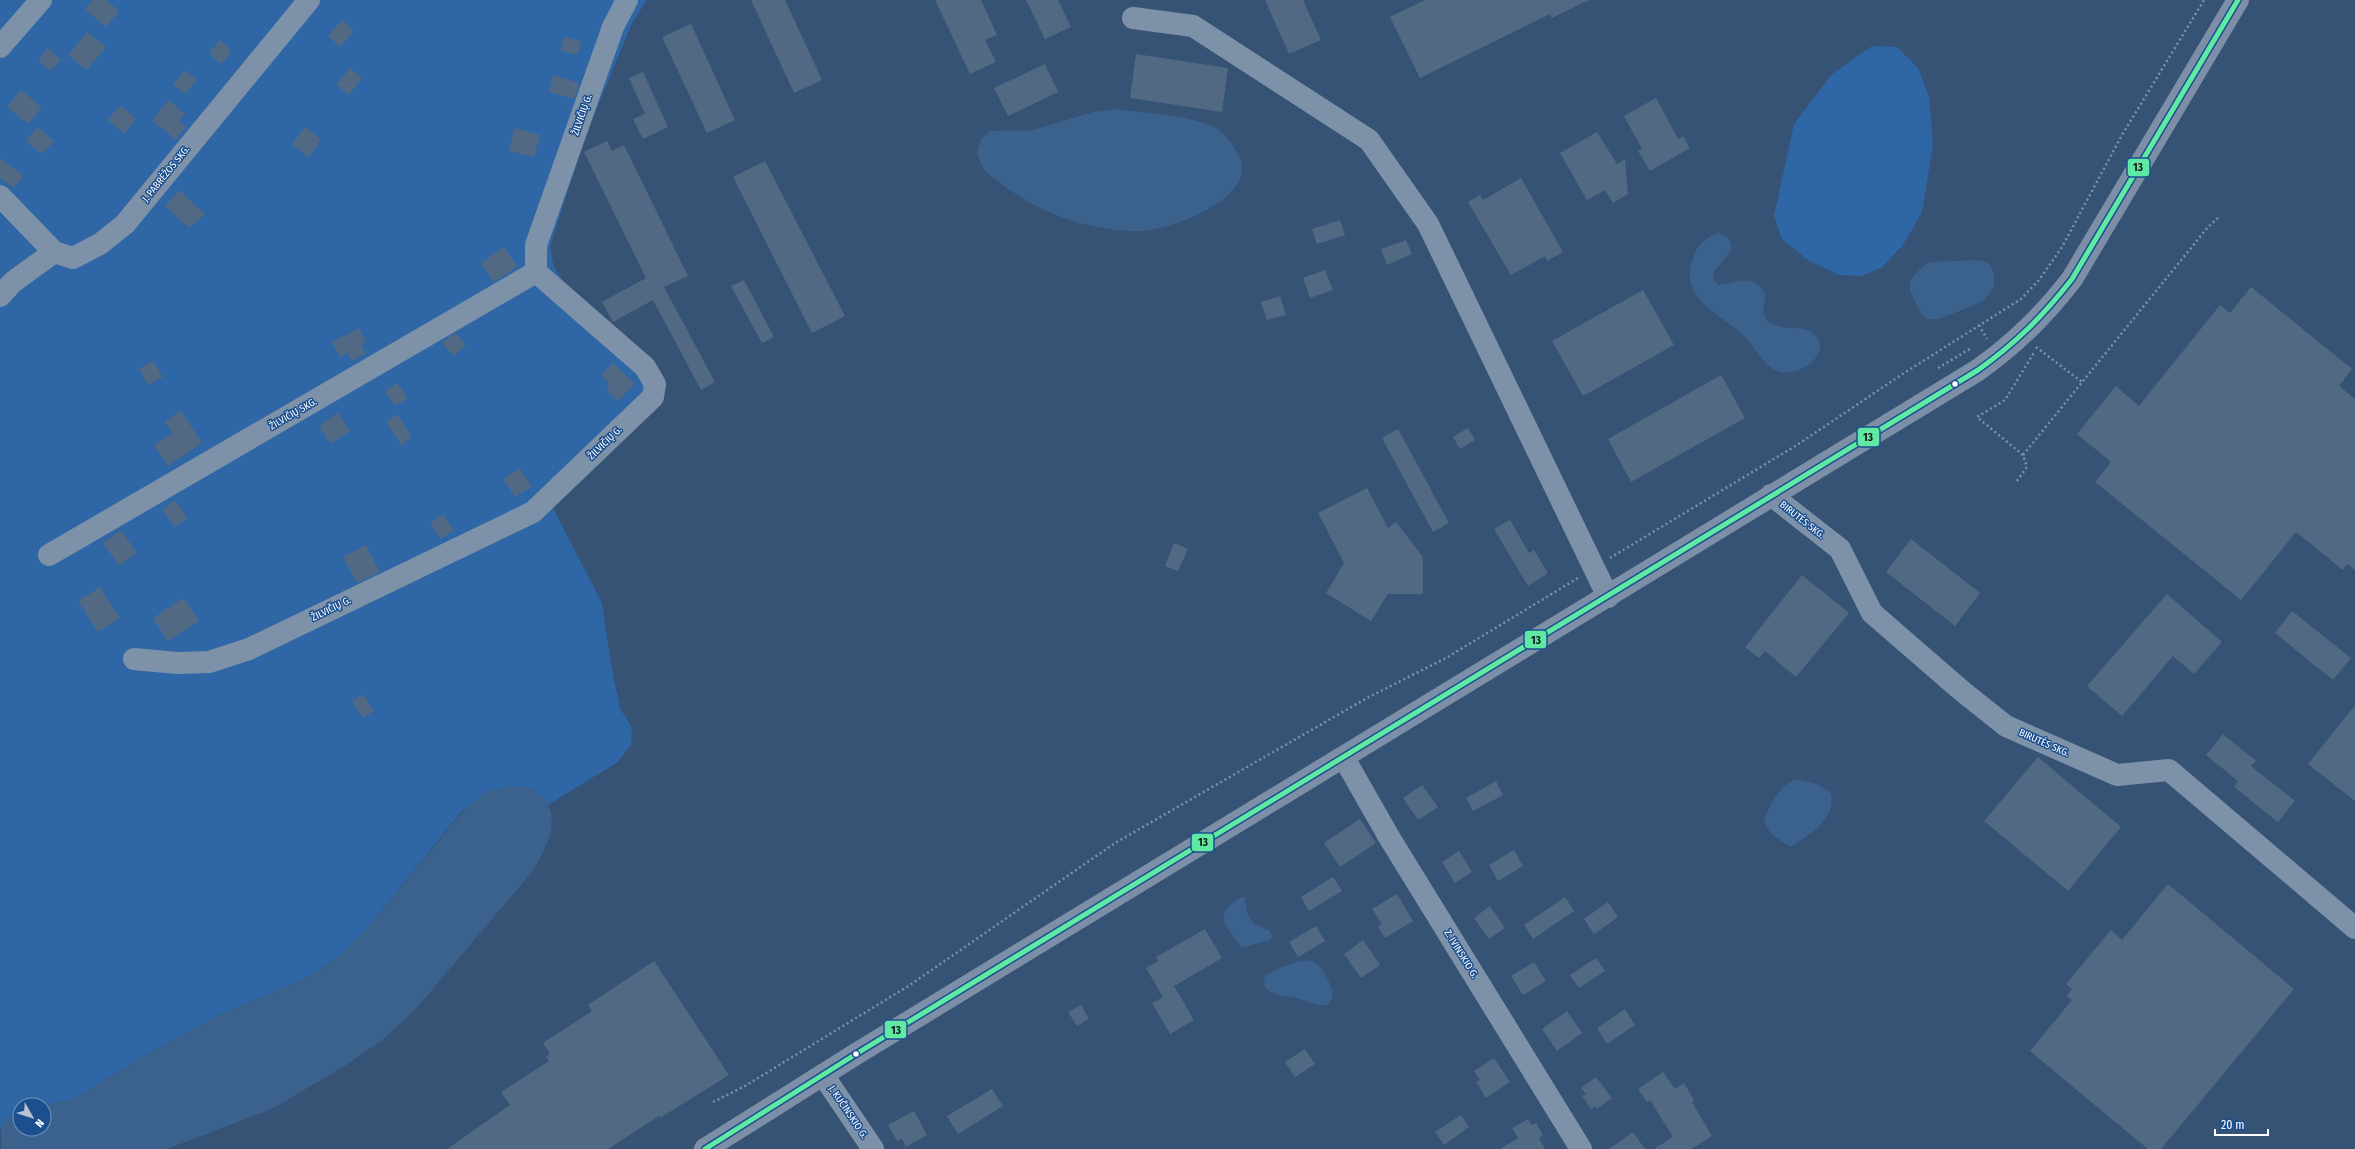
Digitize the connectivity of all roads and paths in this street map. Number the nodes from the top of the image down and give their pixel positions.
1 (41, 0) edge
2 (309, 0) edge
3 (627, 0) edge
4 (2204, 0) edge
5 (2238, 0) edge
6 (1133, 18) dead end
7 (0, 46) edge
8 (0, 196) edge
9 (2220, 216) dead end
10 (54, 252) junction
11 (536, 272) junction
12 (0, 296) edge
13 (1979, 325) junction
14 (1987, 339) dead end
15 (2037, 347) dead end
16 (2023, 455) junction
17 (2016, 481) dead end
18 (1771, 495) junction
19 (50, 555) dead end
20 (1594, 568) junction
21 (1608, 597) junction
22 (134, 659) dead end
23 (1344, 758) junction
24 (2355, 928) edge
25 (823, 1075) junction
26 (713, 1102) dead end
27 (705, 1149) edge
28 (873, 1149) edge
29 (1581, 1149) edge

1 - 7 street
2 - 10 street, J. PABRĖŽOS SKG.
3 - 11 street, ŽILVIČIŲ G.
4 - 13 path
5 - 18 main road
6 - 20 street
8 - 10 street, J. PABRĖŽOS SKG.
9 - 16 path
10 - 12 street
11 - 19 street, ŽILVIČIŲ SKG.
11 - 22 street, ŽILVIČIŲ G.
13 - 14 path
13 - 20 path
15 - 16 path
16 - 17 path
18 - 21 main road
18 - 24 street, BIRUTĖS SKG.
20 - 21 street
20 - 26 path
21 - 23 main road
23 - 25 main road
23 - 29 street, Z. IVINSKIO G.
25 - 27 main road
25 - 28 street, J. KUČINSKIO G.

